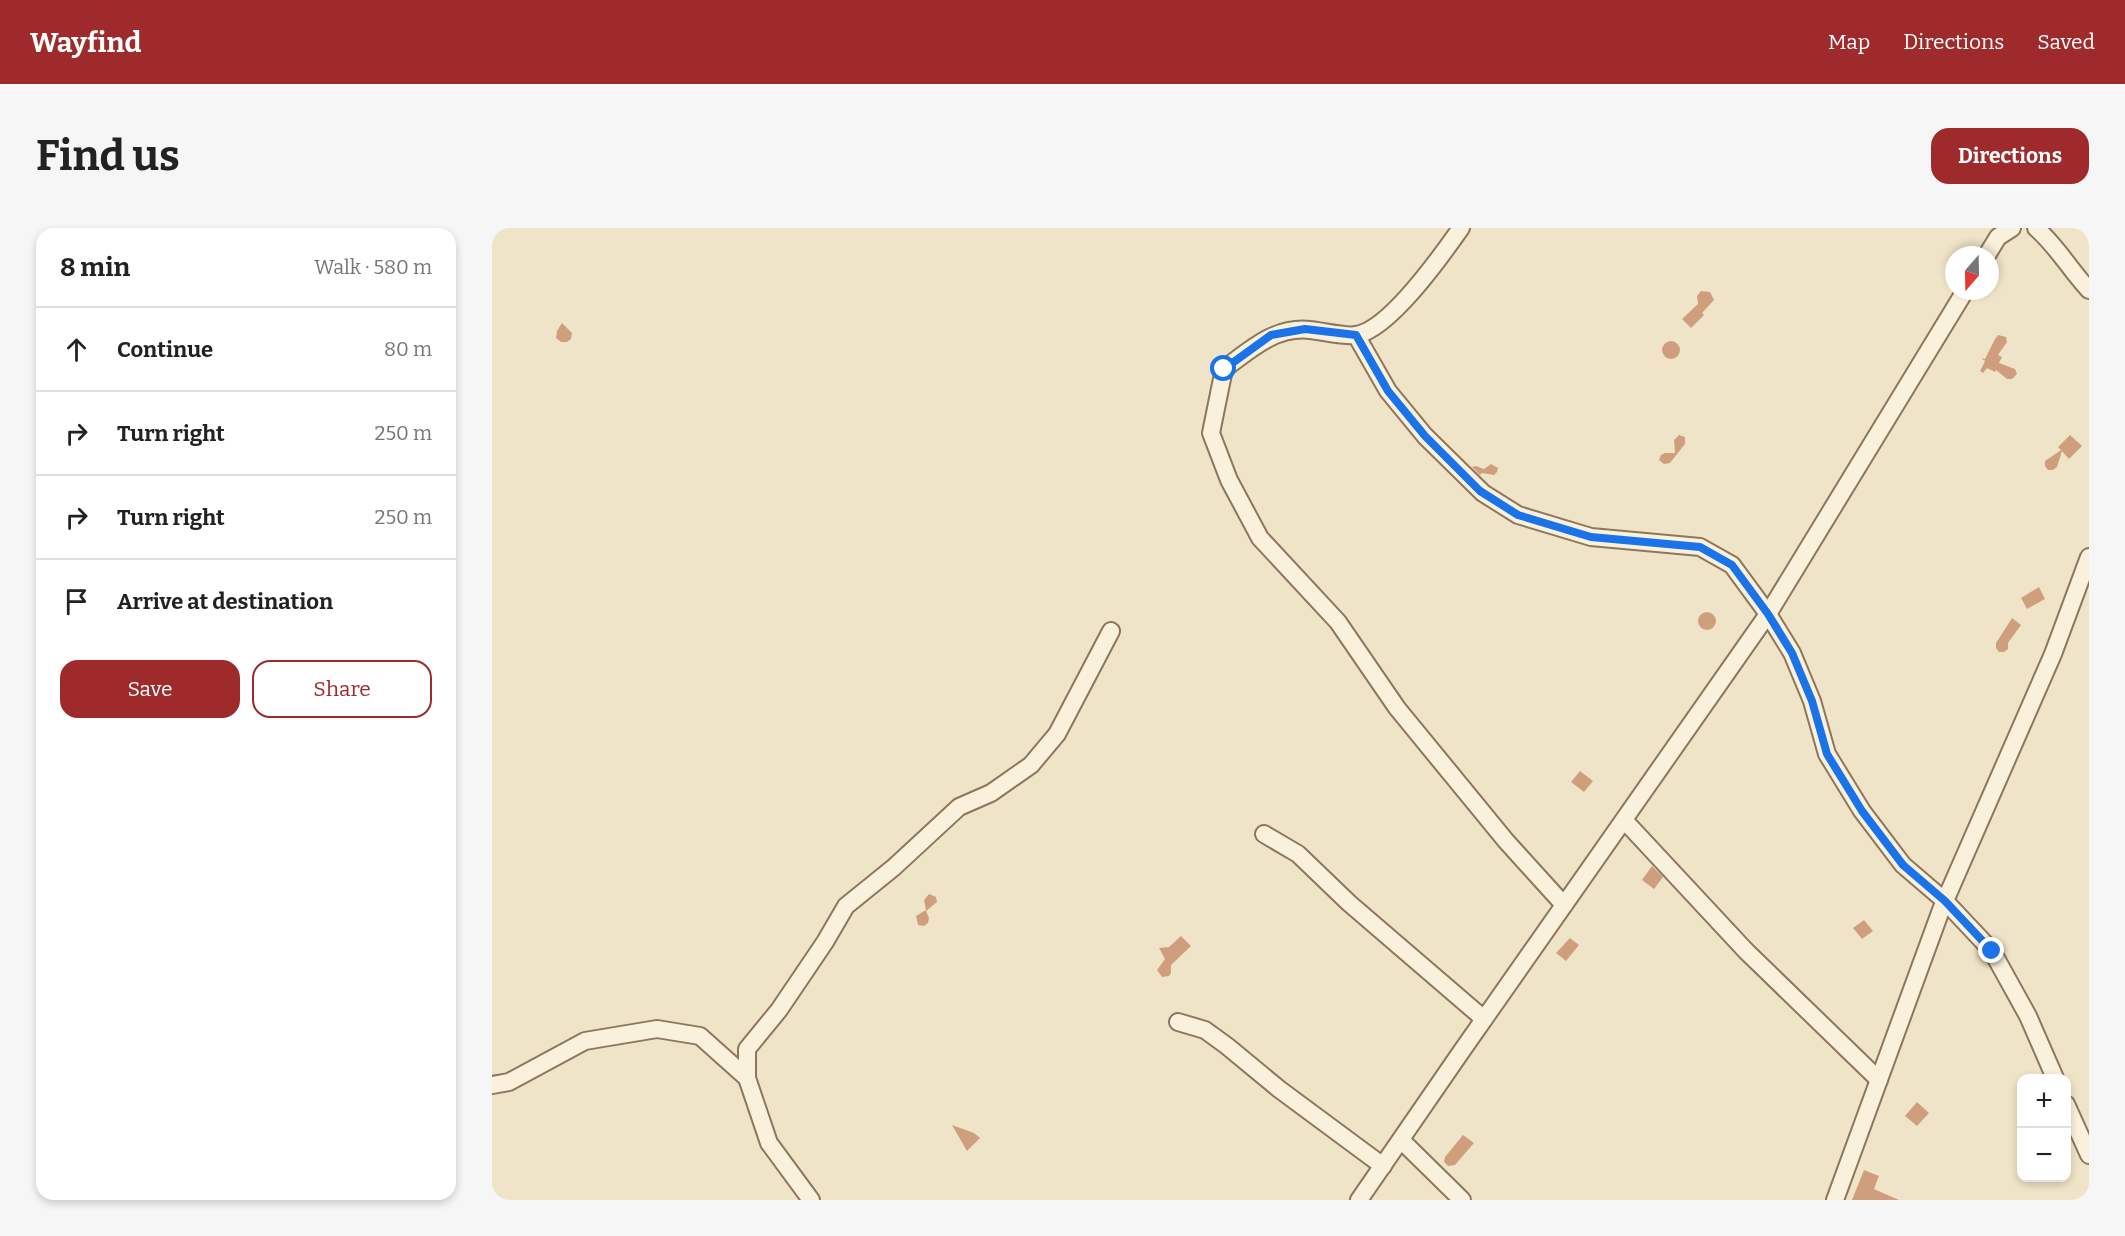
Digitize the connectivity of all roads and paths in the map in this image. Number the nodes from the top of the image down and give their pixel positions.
1 (1461, 228) edge
2 (2036, 228) edge
3 (2004, 231) edge
4 (1993, 246) edge
5 (2089, 290) edge
6 (1960, 300) edge
7 (1356, 335) junction
8 (2089, 557) edge
9 (1768, 614) junction
10 (1111, 631) dead end
11 (1624, 820) junction
12 (1263, 834) dead end
13 (1945, 901) junction
14 (1564, 905) junction
15 (1484, 1019) junction
16 (1178, 1023) dead end
17 (2053, 1074) edge
18 (747, 1078) junction
19 (1879, 1080) junction
20 (492, 1085) edge
21 (2071, 1113) edge
22 (1401, 1140) junction
23 (2089, 1155) edge
24 (1383, 1166) junction
25 (811, 1200) edge
26 (1359, 1200) edge
27 (1462, 1200) edge
28 (1835, 1200) edge

1 - 7 street
2 - 5 street
3 - 4 street
6 - 9 street
7 - 9 street
7 - 14 street
8 - 13 street
9 - 11 street
9 - 13 street
10 - 18 street
11 - 14 street
11 - 19 street
12 - 15 street
13 - 17 street
13 - 19 street
14 - 15 street
15 - 22 street
16 - 24 street
18 - 20 street
18 - 25 street
19 - 28 street
21 - 23 street
22 - 24 street
22 - 27 street
24 - 26 street

